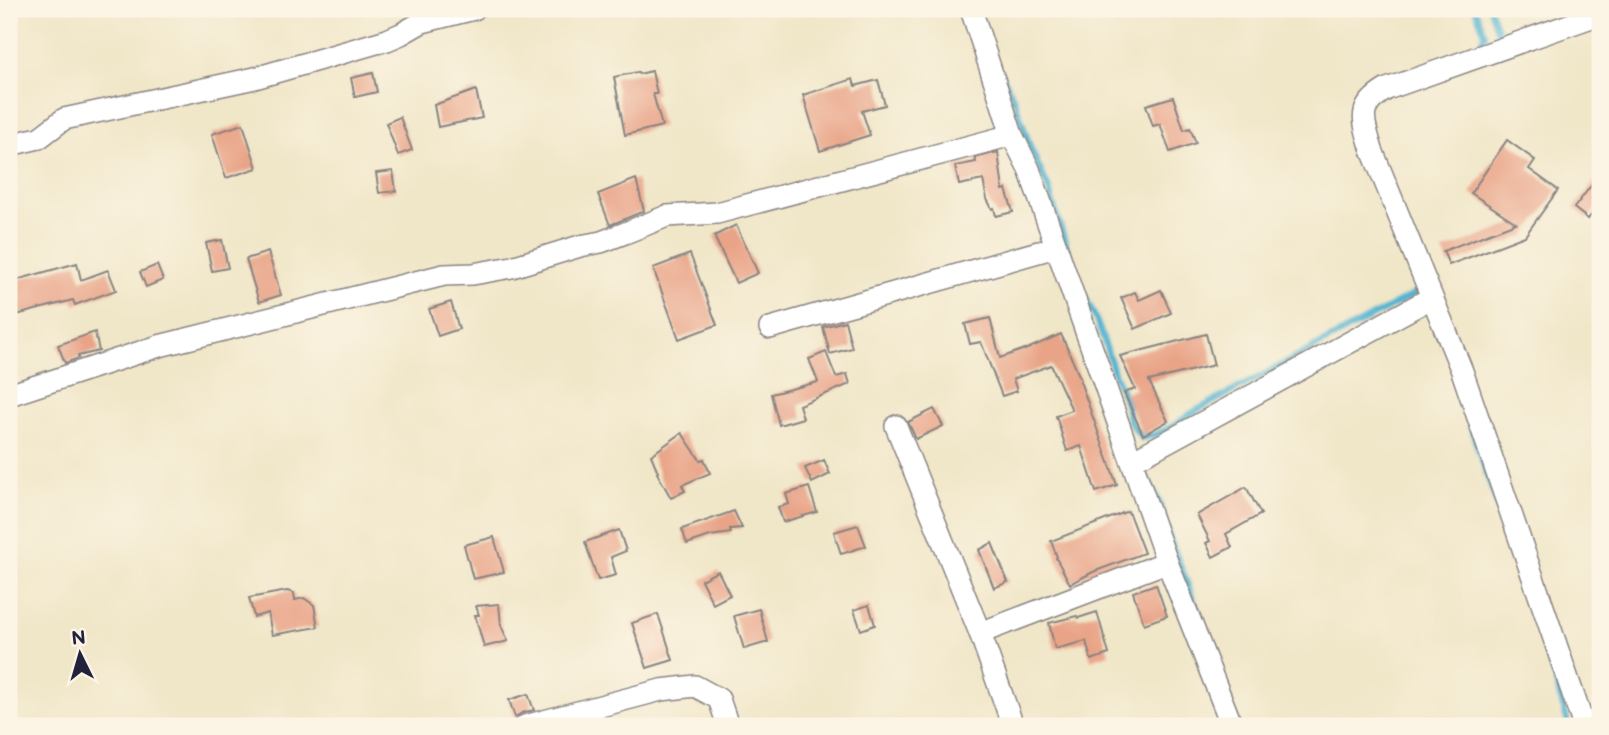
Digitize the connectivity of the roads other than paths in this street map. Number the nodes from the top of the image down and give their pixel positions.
1 (474, 9) edge
2 (971, 9) edge
3 (1600, 14) edge
4 (1012, 135) junction
5 (9, 145) edge
6 (1056, 247) junction
7 (1431, 298) junction
8 (769, 328) dead end
9 (9, 395) edge
10 (896, 426) dead end
11 (1132, 461) junction
12 (1167, 562) junction
13 (980, 633) junction
14 (525, 726) edge
15 (728, 726) edge
16 (1013, 726) edge
17 (1232, 726) edge
18 (1584, 726) edge

1 - 5 street
2 - 4 street
3 - 7 street
4 - 6 street
4 - 9 street
6 - 8 street
6 - 11 street
7 - 11 street
7 - 18 street
10 - 13 street
11 - 12 street
12 - 13 street
12 - 17 street
13 - 16 street
14 - 15 street

